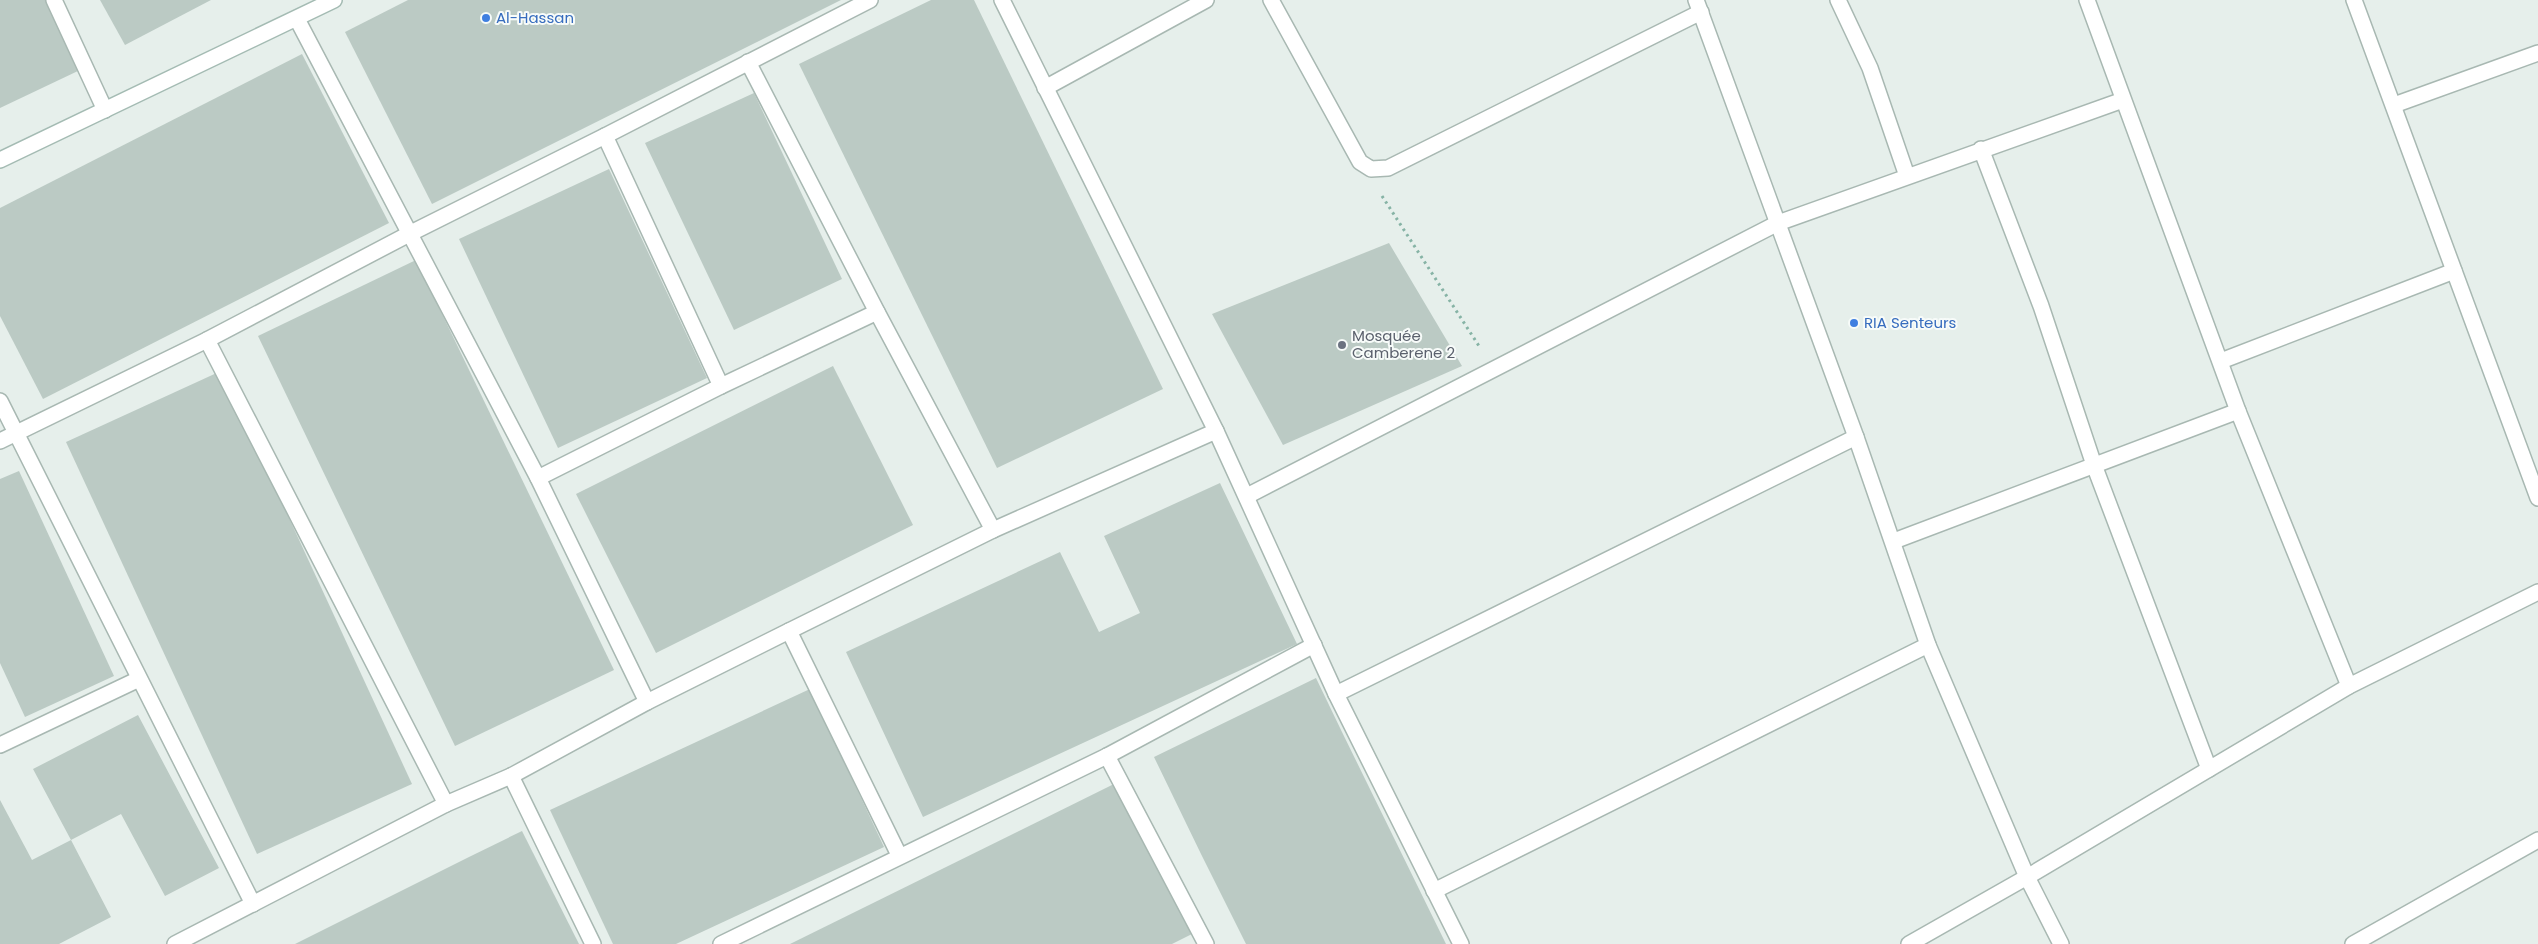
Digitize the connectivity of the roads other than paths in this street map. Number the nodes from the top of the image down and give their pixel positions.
1 (54, 0) edge
2 (334, 0) edge
3 (870, 0) edge
4 (1002, 0) edge
5 (1206, 0) edge
6 (1271, 0) edge
7 (1838, 0) edge
8 (2087, 0) edge
9 (2354, 0) edge
10 (1699, 6) edge
11 (297, 19) junction
12 (2538, 53) edge
13 (748, 62) junction
14 (1045, 88) junction
15 (2123, 100) junction
16 (2394, 105) junction
17 (105, 110) junction
18 (605, 136) junction
19 (1981, 150) junction
20 (0, 160) edge
21 (1908, 176) junction
22 (1778, 223) junction
23 (411, 232) junction
24 (2454, 271) junction
25 (877, 312) junction
26 (207, 340) junction
27 (2221, 360) junction
28 (721, 386) junction
29 (0, 400) edge
30 (2238, 410) junction
31 (1216, 431) junction
32 (16, 432) junction
33 (1856, 437) junction
34 (0, 440) edge
35 (2094, 465) junction
36 (538, 478) junction
37 (1247, 496) junction
38 (2538, 498) edge
39 (993, 530) junction
40 (1894, 541) junction
41 (2538, 592) edge
42 (788, 631) junction
43 (1314, 645) junction
44 (1928, 645) junction
45 (139, 679) junction
46 (2349, 686) junction
47 (1336, 694) junction
48 (647, 702) junction
49 (0, 745) edge
50 (1107, 756) junction
51 (2209, 769) junction
52 (511, 776) junction
53 (446, 804) junction
54 (2538, 840) edge
55 (899, 855) junction
56 (2027, 877) junction
57 (1434, 891) junction
58 (253, 904) junction
59 (175, 944) edge
60 (593, 944) edge
61 (721, 944) edge
62 (1206, 944) edge
63 (1461, 944) edge
64 (1909, 944) edge
65 (2061, 944) edge
66 (2353, 944) edge

1 - 17 street
2 - 11 street
3 - 13 street
4 - 14 street
5 - 14 street
6 - 10 street
7 - 21 street
8 - 15 street
9 - 16 street
10 - 22 street
11 - 17 street
11 - 23 street
12 - 16 street
13 - 18 street
13 - 25 street
14 - 31 street
15 - 19 street
15 - 27 street
16 - 24 street
17 - 20 street
18 - 23 street
18 - 28 street
19 - 21 street
19 - 35 street
21 - 22 street
22 - 33 street
22 - 37 street
23 - 26 street
23 - 36 street
24 - 27 street
24 - 38 street
25 - 28 street
25 - 39 street
26 - 32 street
26 - 53 street
27 - 30 street
28 - 36 street
29 - 32 street
30 - 35 street
30 - 46 street
31 - 37 street
31 - 39 street
32 - 34 street
32 - 45 street
33 - 40 street
33 - 47 street
35 - 40 street
35 - 51 street
36 - 48 street
37 - 43 street
39 - 42 street
40 - 44 street
41 - 46 street
42 - 48 street
42 - 55 street
43 - 47 street
43 - 50 street
44 - 56 street
44 - 57 street
45 - 49 street
45 - 58 street
46 - 51 street
47 - 57 street
48 - 52 street
50 - 55 street
50 - 62 street
51 - 56 street
52 - 53 street
52 - 60 street
53 - 58 street
54 - 66 street
55 - 61 street
56 - 64 street
56 - 65 street
57 - 63 street
58 - 59 street

